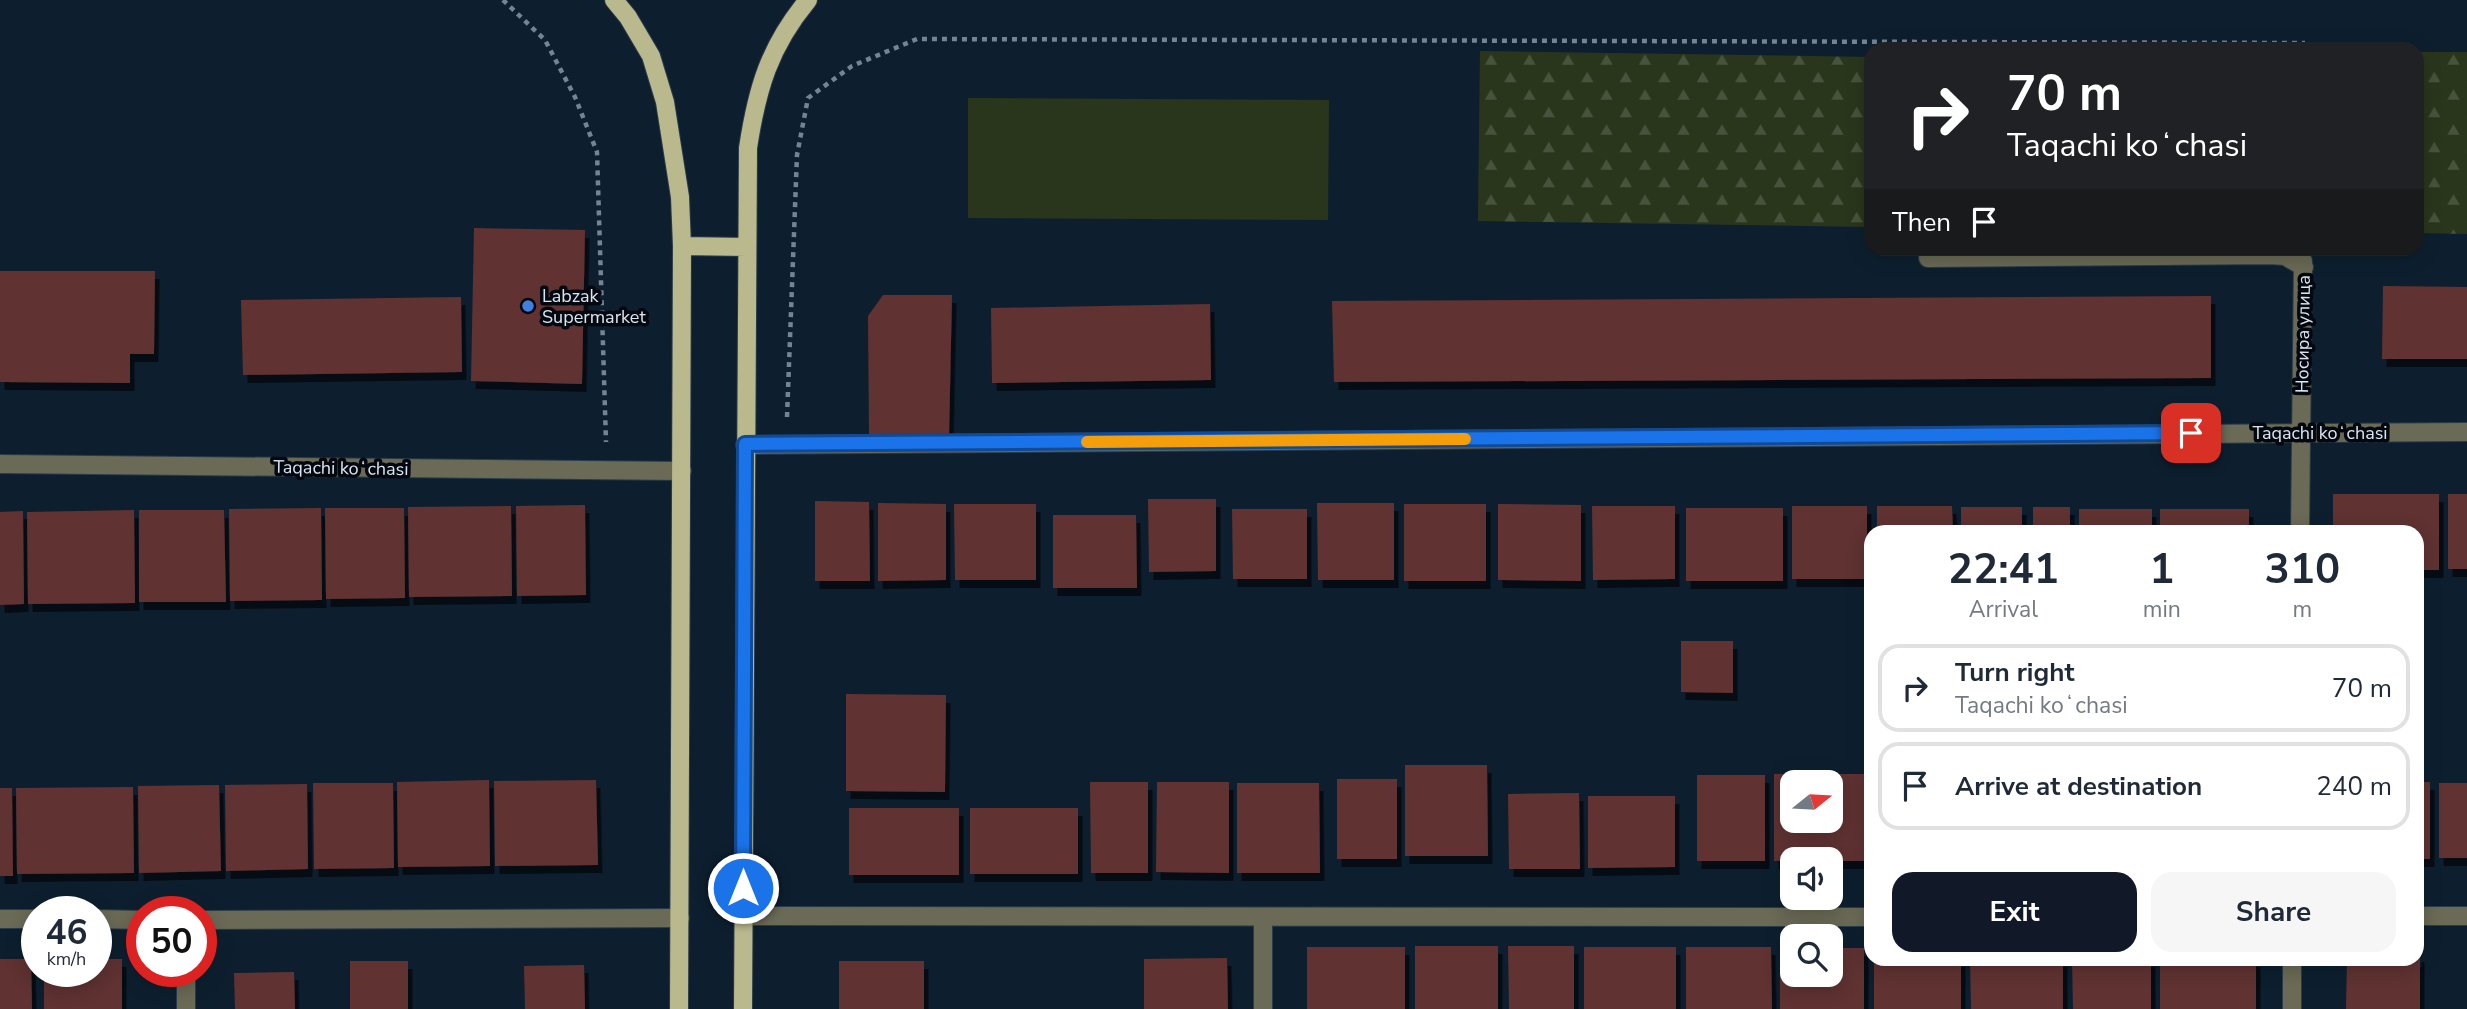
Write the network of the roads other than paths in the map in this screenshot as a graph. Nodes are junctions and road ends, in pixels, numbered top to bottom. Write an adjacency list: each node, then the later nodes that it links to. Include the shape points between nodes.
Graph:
1 (614, 0): 3 (main road, via 651,56 665,102 679,186)
2 (808, 0): 4 (main road, via 778,41 754,105 748,148)
3 (682, 246): 4 (main road); 12 (main road)
4 (747, 247): 10 (main road)
5 (2156, 256): 7 (street, Носира улица)
6 (2278, 256): 8 (street, Носира улица, via 2303,264)
7 (1928, 258)
8 (2302, 432): 9 (street, Taqachi koʻchasi); 10 (street, Taqachi koʻchasi); 13 (street, Носира улица)
9 (2467, 432)
10 (745, 444): 14 (main road)
11 (0, 464): 12 (street, Taqachi koʻchasi)
12 (681, 471): 19 (main road)
13 (2300, 525)
14 (743, 916): 17 (street); 27 (main road)
15 (2424, 916): 16 (street)
16 (2467, 916)
17 (1263, 917): 18 (street); 28 (street)
18 (1864, 917)
19 (680, 918): 22 (street); 26 (main road)
20 (0, 919): 21 (street)
21 (21, 919)
22 (217, 920)
23 (2292, 966): 29 (street)
24 (186, 987): 25 (street)
25 (186, 1009)
26 (679, 1009)
27 (743, 1009)
28 (1263, 1009)
29 (2292, 1009)

